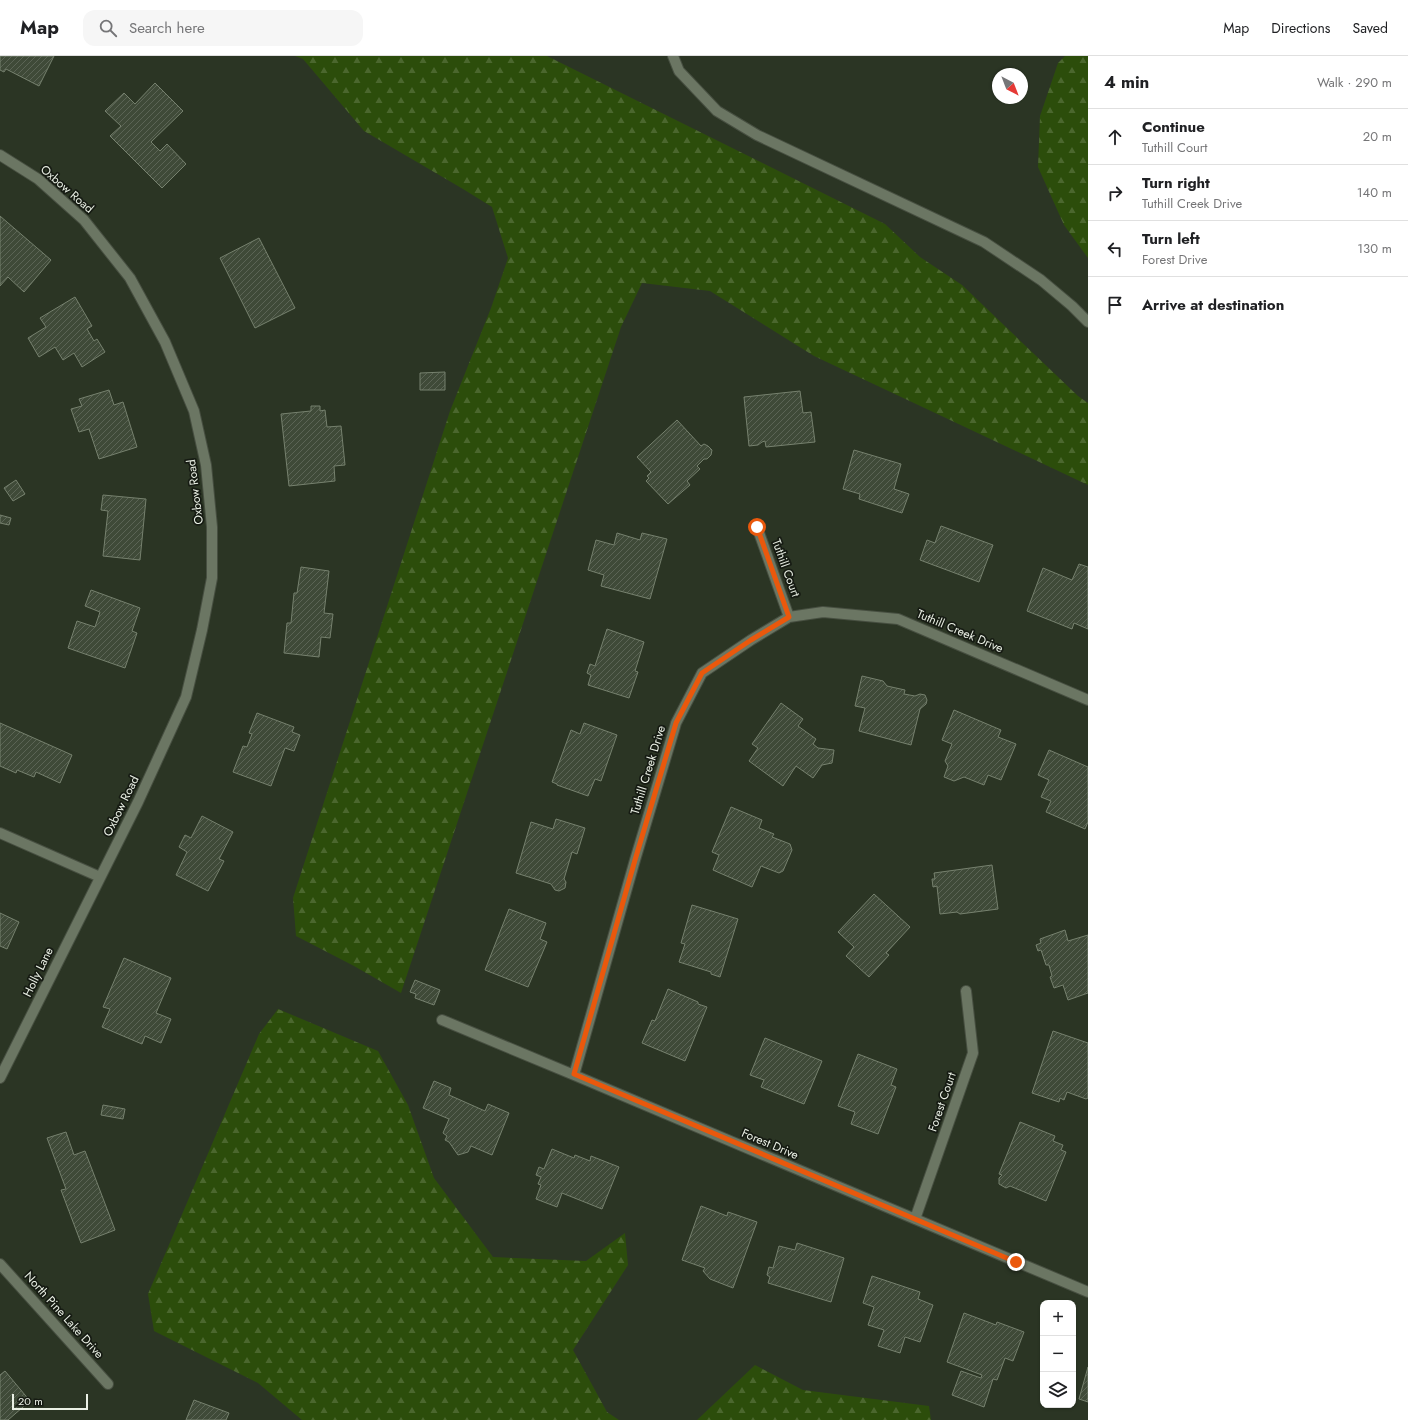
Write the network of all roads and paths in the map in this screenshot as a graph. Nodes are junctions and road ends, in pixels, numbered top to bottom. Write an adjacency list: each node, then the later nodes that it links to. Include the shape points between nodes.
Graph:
1 (673, 56): 3 (street, via 679,71 717,111 757,135 984,242 1041,280)
2 (0, 155): 8 (street, Oxbow Road, via 38,179 84,220 130,278 165,342 194,411 206,465 212,528 212,578 186,697)
3 (1088, 322)
4 (757, 527): 5 (street, Tuthill Court)
5 (789, 617): 6 (street, Tuthill Creek Drive, via 823,612 898,619); 11 (street, Tuthill Creek Drive, via 702,673 676,723)
6 (1088, 700)
7 (0, 833): 8 (street)
8 (100, 877): 12 (street, Holly Lane)
9 (966, 991): 13 (street, Forest Court, via 973,1053)
10 (442, 1020): 11 (street, Forest Drive)
11 (574, 1074): 13 (street, Forest Drive)
12 (0, 1078)
13 (915, 1219): 15 (street, Forest Drive)
14 (0, 1264): 16 (street, North Pine Lake Drive)
15 (1088, 1292)
16 (108, 1384)

